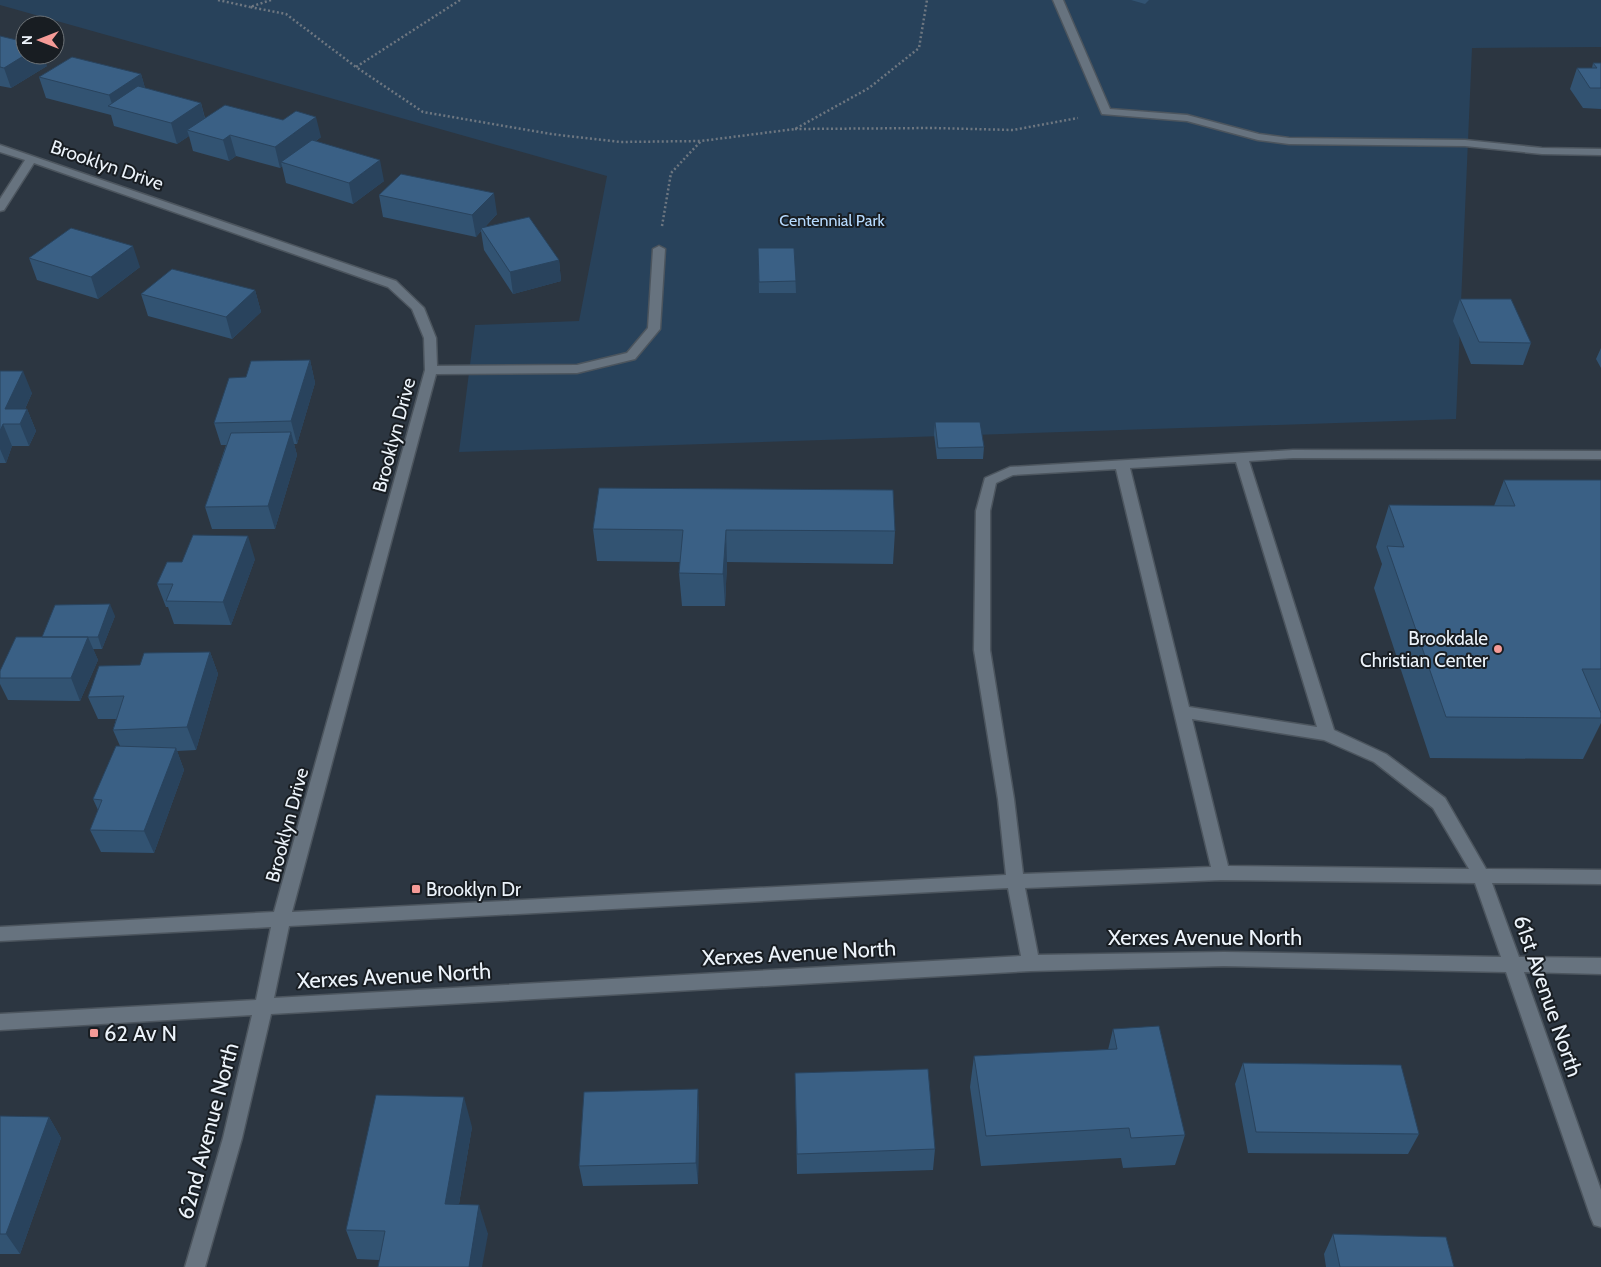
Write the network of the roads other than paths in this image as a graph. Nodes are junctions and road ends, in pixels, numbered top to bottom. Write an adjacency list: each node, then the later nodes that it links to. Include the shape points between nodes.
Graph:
1 (1058, 0): 3 (street, via 1106,112 1188,118 1258,137 1290,141 1465,143 1542,151)
2 (0, 148): 4 (street, Brooklyn Drive)
3 (1601, 152)
4 (31, 159): 5 (street); 7 (street, Brooklyn Drive, via 392,284 418,308 430,338)
5 (0, 208)
6 (659, 249): 7 (street, via 654,329 631,356 578,369)
7 (431, 370): 17 (street, Brooklyn Drive)
8 (1601, 455): 9 (street, via 1293,454)
9 (1240, 457): 10 (street); 12 (street)
10 (1122, 464): 11 (street); 16 (street, via 1010,471 990,481 983,511 982,650 1006,800)
11 (1182, 712): 12 (street, 61st Avenue North); 13 (street)
12 (1327, 734): 14 (street, 61st Avenue North, via 1380,758 1439,804)
13 (1221, 874): 14 (street); 16 (street)
14 (1481, 875): 15 (street); 20 (street, 61st Avenue North)
15 (1601, 877)
16 (1015, 881): 17 (street); 19 (street)
17 (281, 920): 18 (street); 22 (street, Brooklyn Drive)
18 (0, 934)
19 (1031, 963): 20 (street, Xerxes Avenue North, via 1224,959); 22 (street, Xerxes Avenue North)
20 (1511, 964): 21 (street, Xerxes Avenue North); 24 (street, 61st Avenue North)
21 (1601, 966)
22 (264, 1007): 23 (street, Xerxes Avenue North); 25 (street, 62nd Avenue North, via 212,1215)
23 (0, 1022)
24 (1601, 1218)
25 (195, 1267)

